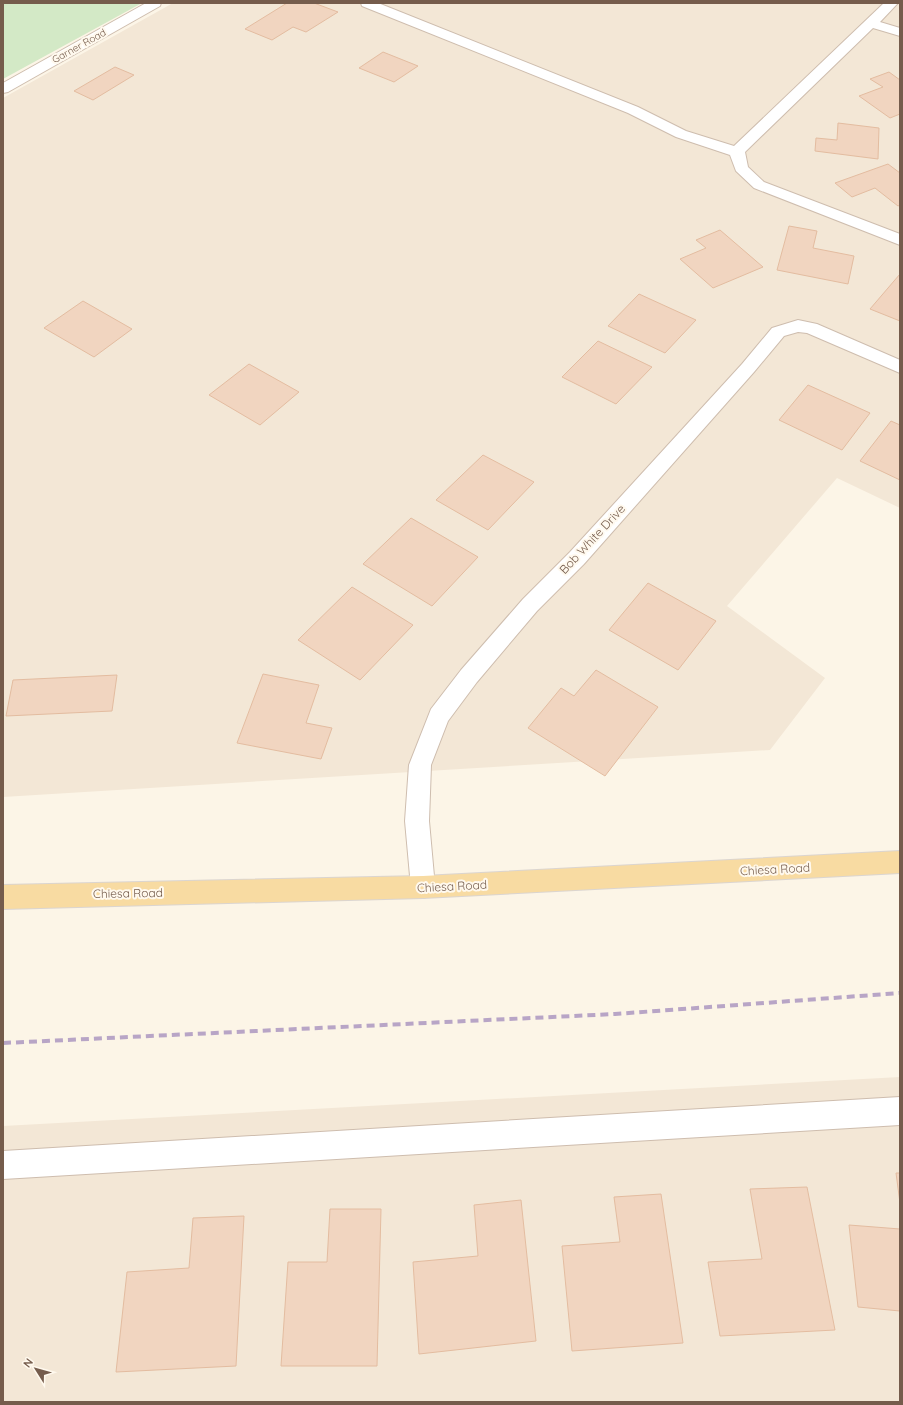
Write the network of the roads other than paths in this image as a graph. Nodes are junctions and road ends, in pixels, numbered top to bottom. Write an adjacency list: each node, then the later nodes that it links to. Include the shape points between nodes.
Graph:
1 (155, 3): 6 (street, Garner Road)
2 (366, 3): 7 (street, via 633,110 681,134)
3 (892, 3): 4 (street)
4 (871, 23): 5 (street); 7 (street)
5 (900, 32)
6 (3, 88)
7 (737, 152): 8 (street, via 741,168 759,185)
8 (900, 240)
9 (900, 367): 11 (street, Bob White Drive, via 811,328 798,326 778,332 582,552 530,605 438,716 420,765 417,821)
10 (900, 862): 11 (main road, Chiesa Road)
11 (423, 887): 12 (main road, Chiesa Road)
12 (3, 897)
13 (900, 1111): 14 (street)
14 (3, 1165)

